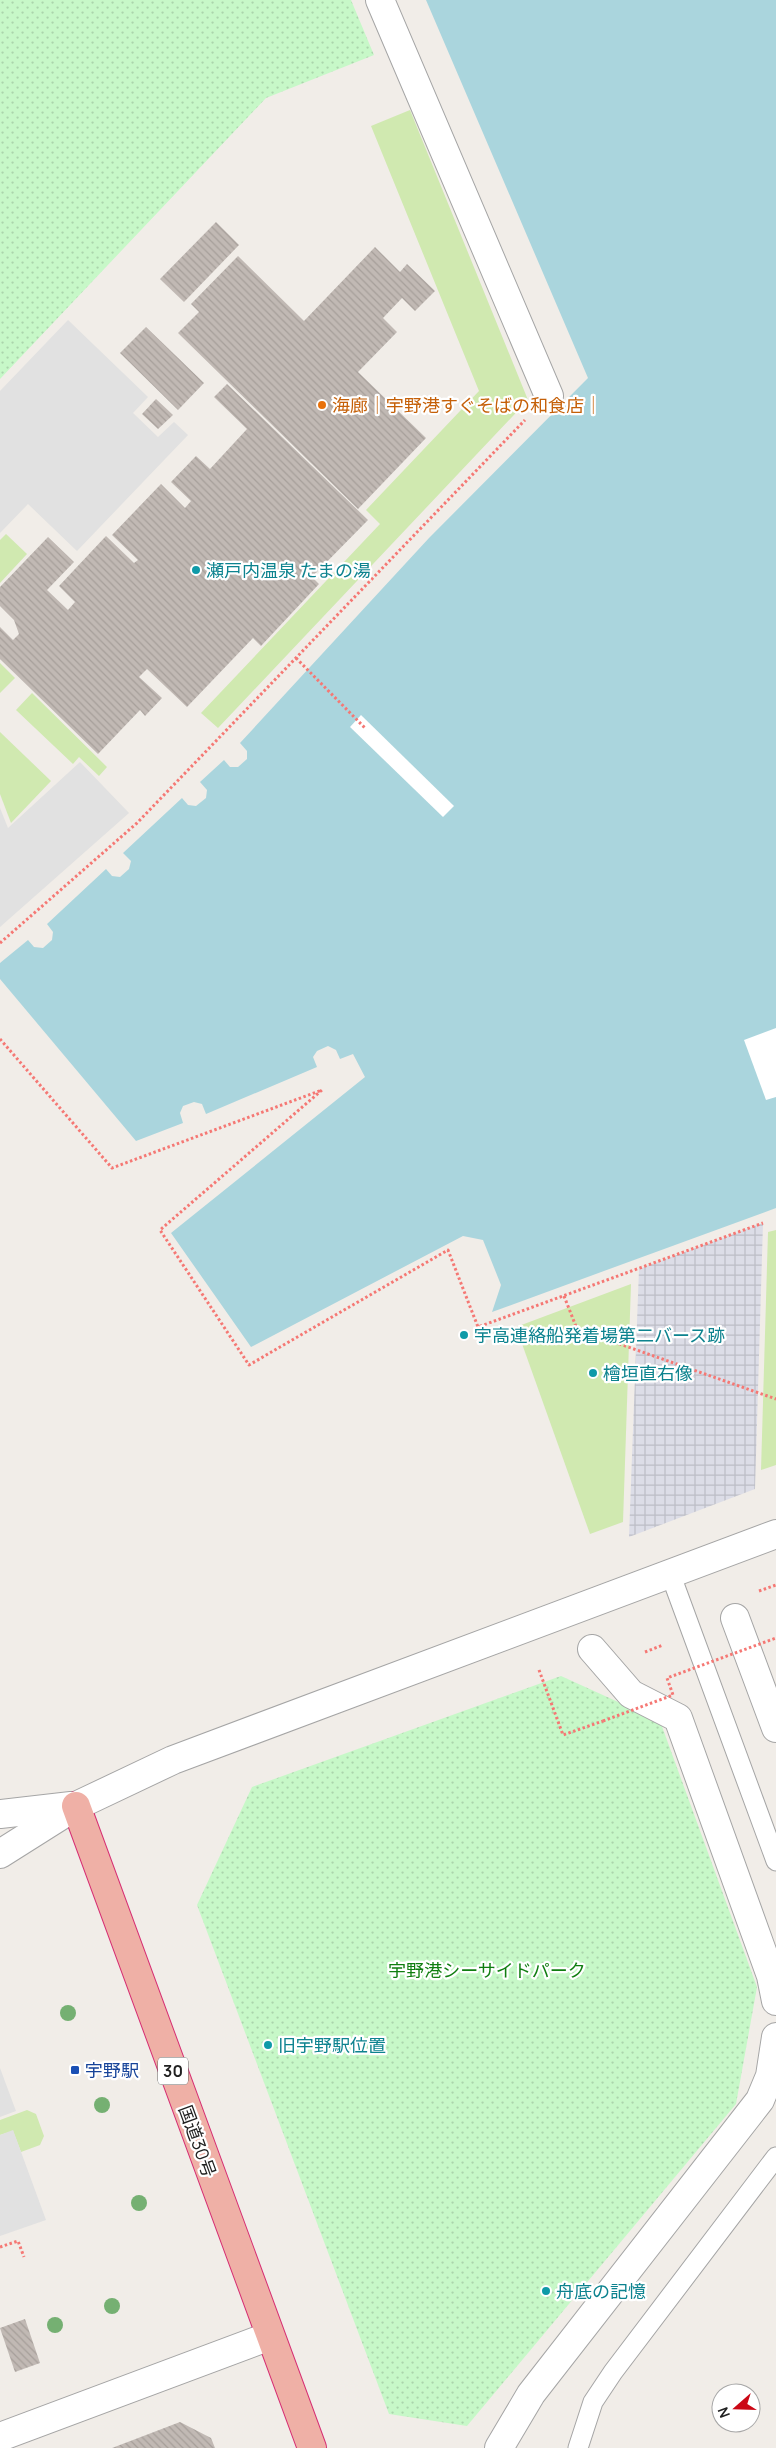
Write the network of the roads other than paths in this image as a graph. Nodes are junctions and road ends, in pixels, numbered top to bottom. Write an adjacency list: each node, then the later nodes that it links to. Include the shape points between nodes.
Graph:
1 (380, 0): 2 (street)
2 (549, 396)
3 (776, 1534): 4 (street)
4 (670, 1573): 8 (street, via 173,1760); 11 (lane)
5 (735, 1618): 7 (street)
6 (592, 1649): 12 (street, via 631,1694 678,1718 771,1976)
7 (776, 1728)
8 (76, 1806): 9 (street); 10 (street); 15 (highway, 国道30号 / 30)
9 (0, 1814)
10 (0, 1854)
11 (776, 1861)
12 (776, 2001)
13 (776, 2037): 18 (street, via 770,2076 760,2100 531,2394)
14 (776, 2157): 19 (lane, via 612,2372 593,2402)
15 (270, 2336): 16 (street); 17 (highway, 国道30号 / 30)
16 (0, 2438)
17 (312, 2448)
18 (499, 2448)
19 (578, 2448)

